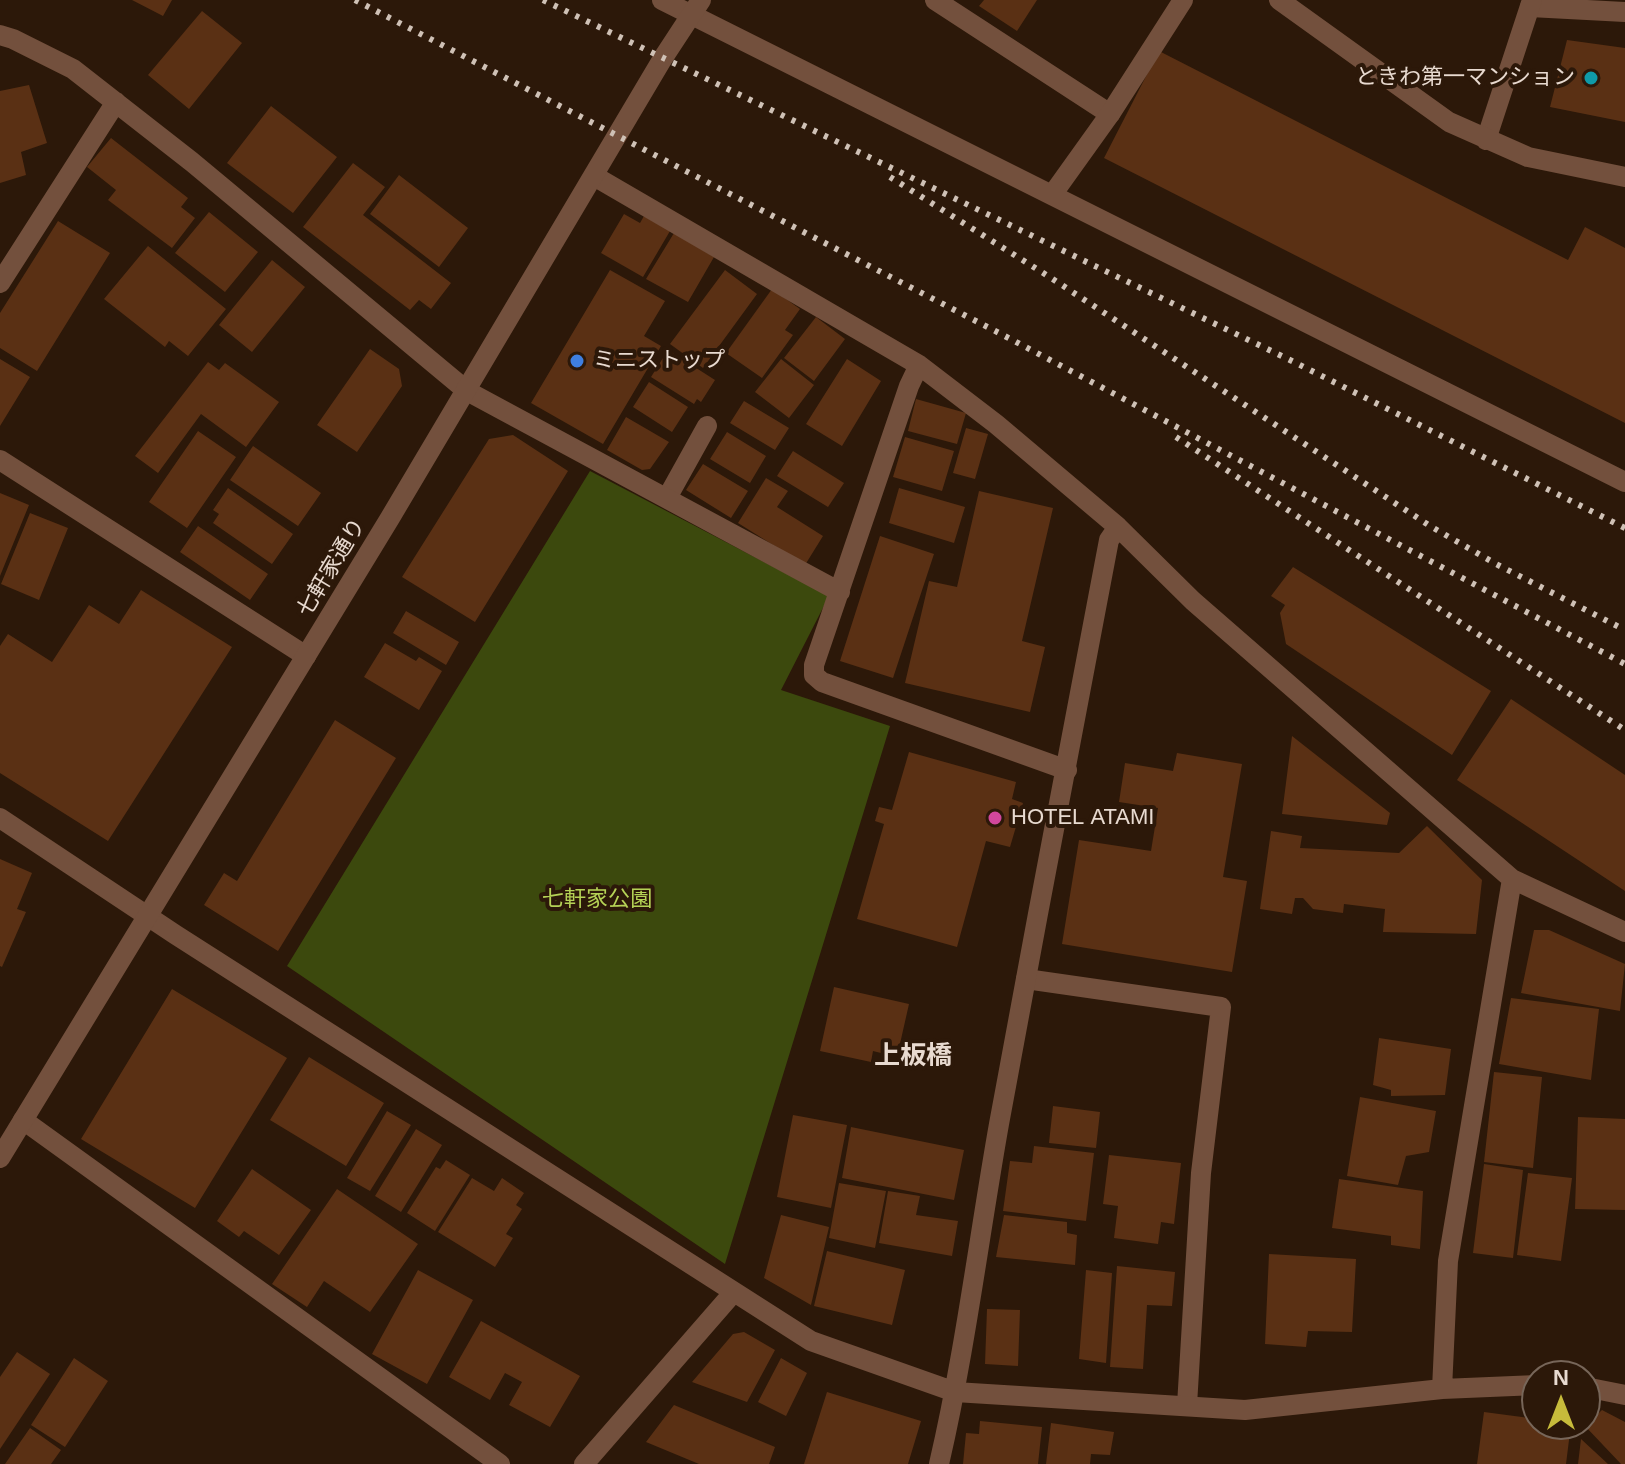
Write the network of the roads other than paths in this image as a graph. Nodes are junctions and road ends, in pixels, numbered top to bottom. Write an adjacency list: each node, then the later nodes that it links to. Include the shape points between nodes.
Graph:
1 (662, 0): 6 (street)
2 (935, 0): 10 (street)
3 (1183, 0): 10 (street)
4 (1279, 0): 11 (street, via 1449,122)
5 (1531, 4): 7 (street); 11 (street)
6 (697, 6): 12 (street, 七軒家通り); 14 (street)
7 (1625, 12)
8 (0, 35): 9 (street, via 73,69)
9 (116, 102): 15 (street); 17 (street)
10 (1110, 114): 14 (street)
11 (1486, 140): 13 (street, via 1528,157)
12 (594, 176): 16 (street); 17 (street, 七軒家通り)
13 (1625, 177)
14 (1052, 195): 20 (street)
15 (0, 283)
16 (919, 365): 22 (street); 23 (street)
17 (467, 391): 21 (street); 24 (street, 七軒家通り)
18 (707, 426): 21 (street)
19 (0, 460): 24 (street)
20 (1625, 482)
21 (667, 498): 23 (street)
22 (1118, 527): 25 (street, via 1109,540); 27 (street, via 1193,601)
23 (840, 592): 25 (street, via 814,665 814,675 822,682)
24 (306, 656): 28 (street, 七軒家通り)
25 (1067, 770): 30 (street)
26 (0, 818): 28 (street)
27 (1512, 879): 29 (street); 35 (street, via 1448,1261)
28 (148, 915): 31 (street, 七軒家通り); 33 (street)
29 (1625, 932)
30 (1026, 979): 37 (street); 39 (street, via 1221,1007 1201,1173)
31 (23, 1120): 32 (street, 七軒家通り); 40 (street)
32 (0, 1158)
33 (733, 1293): 37 (street, via 811,1341); 41 (street)
34 (1521, 1386): 35 (street)
35 (1442, 1389): 39 (street, via 1245,1410)
36 (1601, 1390): 38 (street)
37 (955, 1392): 39 (street); 42 (street)
38 (1625, 1395)
39 (1187, 1405)
40 (500, 1464)
41 (584, 1464)
42 (939, 1464)

